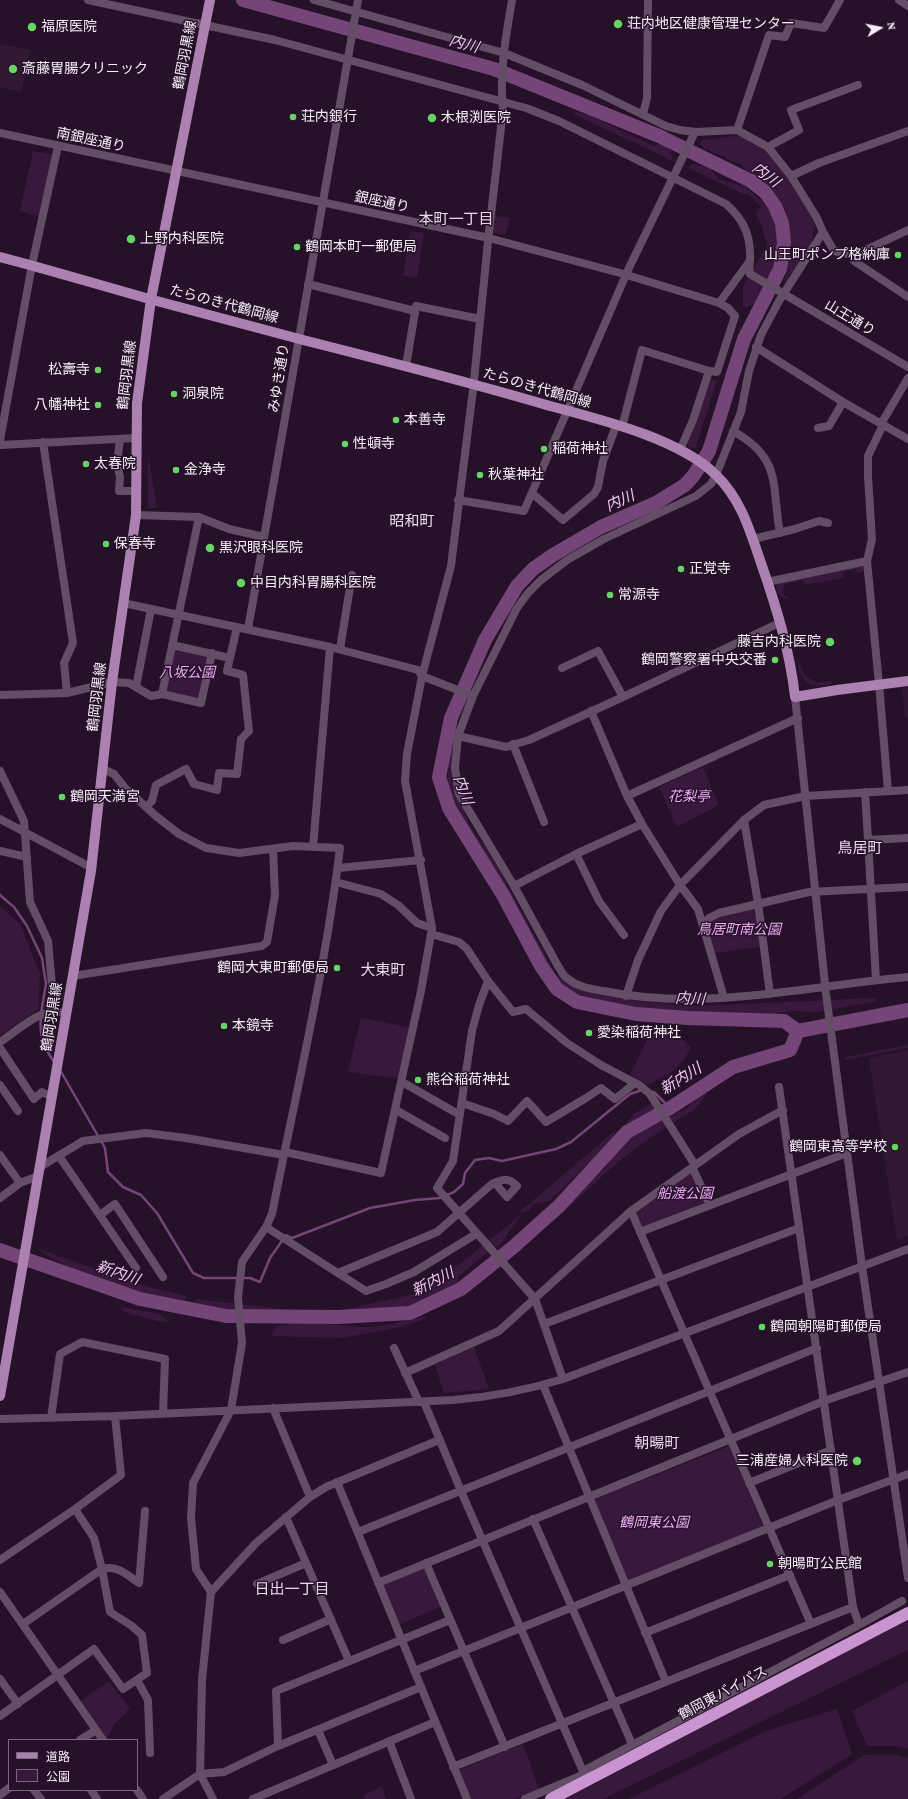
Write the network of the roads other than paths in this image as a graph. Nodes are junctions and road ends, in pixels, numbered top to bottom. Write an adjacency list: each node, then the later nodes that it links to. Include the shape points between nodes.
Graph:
1 (88, 0): 11 (street)
2 (314, 0): 10 (street)
3 (358, 0): 10 (street, みゆき通り)
4 (512, 0): 12 (street)
5 (648, 0): 16 (street, via 647,98)
6 (840, 0): 17 (street, via 824,28 791,23 785,37 768,35)
7 (899, 0): 9 (street)
8 (210, 4): 11 (main road, 鶴岡羽黒線)
9 (908, 6)
10 (356, 14): 12 (street); 13 (street, みゆき通り)
11 (205, 26): 13 (street); 23 (main road, 鶴岡羽黒線)
12 (504, 55): 15 (street); 16 (street, via 582,85)
13 (349, 56): 15 (street); 26 (street, みゆき通り)
14 (858, 85): 22 (street, via 791,110 799,130)
15 (502, 97): 25 (street); 29 (street, via 503,110)
16 (643, 114): 20 (street)
17 (736, 130): 20 (street); 22 (street)
18 (908, 130): 24 (street)
19 (0, 133): 21 (street, 南銀座通り)
20 (693, 136): 25 (street)
21 (58, 146): 23 (street, 南銀座通り); 33 (street)
22 (768, 148): 24 (street)
23 (177, 171): 26 (street, 銀座通り); 40 (main road, 鶴岡羽黒線)
24 (791, 176): 28 (street)
25 (673, 178): 32 (street, via 726,204 737,213 747,232); 35 (street)
26 (323, 203): 29 (street, 銀座通り); 37 (street, みゆき通り)
27 (908, 230): 30 (street)
28 (823, 232): 30 (street, via 834,251); 38 (street)
29 (489, 238): 35 (street, 銀座通り); 43 (street)
30 (853, 254): 39 (street, via 854,261)
31 (0, 257): 33 (main road, たらのき代鶴岡線)
32 (750, 261): 34 (street); 36 (street)
33 (32, 265): 40 (main road, たらのき代鶴岡線); 51 (street)
34 (750, 274): 36 (street); 38 (street, 山王通り)
35 (625, 275): 41 (street, 銀座通り); 53 (street)
36 (738, 278): 41 (street)
37 (308, 284): 42 (street); 44 (street, みゆき通り)
38 (781, 292): 45 (street); 47 (street, 山王通り)
39 (908, 297)
40 (151, 300): 44 (main road, たらのき代鶴岡線); 58 (main road, 鶴岡羽黒線, via 137,403)
41 (719, 303): 48 (street, via 735,316 717,372)
42 (415, 311): 43 (street, via 416,306); 46 (street)
43 (480, 319): 50 (street)
44 (299, 338): 46 (main road, たらのき代鶴岡線); 73 (street, みゆき通り)
45 (756, 347): 52 (street); 57 (street, via 741,412)
46 (406, 366): 50 (main road, たらのき代鶴岡線)
47 (908, 367)
48 (710, 370): 55 (street, via 642,350); 64 (street)
49 (908, 378): 54 (street)
50 (473, 384): 53 (main road, たらのき代鶴岡線); 68 (street)
51 (4, 391): 60 (street)
52 (843, 402): 54 (street); 56 (street, via 829,426)
53 (568, 411): 55 (main road, たらのき代鶴岡線); 67 (street)
54 (882, 425): 59 (street); 75 (street, via 868,456 872,539)
55 (619, 426): 64 (main road, たらのき代鶴岡線); 67 (street, via 603,461 598,488 563,520)
56 (818, 428)
57 (733, 431): 65 (street); 72 (street, via 757,447 769,463 775,484)
58 (136, 438): 61 (street); 66 (main road, 鶴岡羽黒線)
59 (908, 439)
60 (0, 440)
61 (120, 440): 62 (street); 66 (street, via 117,463 119,491)
62 (43, 442): 63 (street); 95 (street, via 73,644 64,663)
63 (0, 445)
64 (683, 452): 65 (main road, たらのき代鶴岡線)
65 (713, 472): 74 (main road, たらのき代鶴岡線, via 733,494); 98 (street, via 711,484 696,496 604,539 567,560 528,593)
66 (137, 491): 69 (main road, 鶴岡羽黒線)
67 (533, 494): 68 (street, via 524,511)
68 (458, 500): 90 (street, via 451,566)
69 (136, 515): 70 (street); 78 (main road, 鶴岡羽黒線)
70 (199, 517): 73 (street, via 229,529); 80 (street)
71 (828, 523): 72 (street, via 819,521)
72 (780, 533): 74 (street)
73 (264, 537): 83 (street, みゆき通り)
74 (752, 539): 77 (main road, たらのき代鶴岡線)
75 (867, 561): 77 (street); 93 (street)
76 (352, 575): 86 (street)
77 (767, 582): 81 (main road, たらのき代鶴岡線)
78 (123, 603): 79 (street); 92 (main road, 鶴岡羽黒線)
79 (151, 609): 80 (street); 94 (street)
80 (179, 614): 82 (street); 84 (street)
81 (779, 623): 99 (street); 100 (main road, たらのき代鶴岡線, via 792,673)
82 (237, 627): 83 (street); 88 (street)
83 (248, 629): 85 (street)
84 (172, 645): 87 (street); 96 (street)
85 (330, 646): 86 (street); 120 (street)
86 (340, 649): 90 (street, via 418,670)
87 (212, 654): 88 (street); 96 (street, via 200,703)
88 (230, 658): 112 (street, via 227,671 243,675 249,731 242,739 237,774 219,773 217,790 194,784 186,769 156,785 152,801)
89 (562, 668): 99 (street, via 598,651)
90 (422, 676): 98 (street); 125 (street, via 407,754 405,781)
91 (908, 680): 93 (main road)
92 (112, 682): 94 (street, via 129,683); 95 (street); 105 (main road, 鶴岡羽黒線)
93 (880, 684): 100 (main road); 108 (street)
94 (136, 687): 96 (street, via 151,696)
95 (67, 693): 97 (street)
96 (162, 694)
97 (0, 695)
98 (473, 696): 103 (street)
99 (623, 697): 101 (street)
100 (795, 697): 102 (street)
101 (591, 711): 104 (street, via 529,740); 110 (street)
102 (798, 718): 110 (street); 111 (street)
103 (458, 736): 104 (street, via 506,747); 130 (street, via 455,768 459,794)
104 (513, 744): 115 (street)
105 (103, 768): 112 (street, via 114,774); 126 (main road, 鶴岡羽黒線)
106 (0, 771): 117 (street, via 24,822)
107 (908, 790): 108 (street)
108 (888, 791): 109 (street)
109 (865, 792): 111 (street); 119 (street)
110 (627, 796): 116 (street)
111 (806, 796): 114 (street, via 764,805); 133 (street)
112 (146, 807): 121 (street, via 179,834 206,848 239,853)
113 (0, 819): 117 (street)
114 (744, 820): 129 (street); 134 (street)
115 (544, 822)
116 (642, 824): 123 (street); 129 (street)
117 (24, 833): 124 (street); 126 (street)
118 (908, 838): 119 (street)
119 (868, 840): 132 (street)
120 (313, 847): 121 (street); 127 (street, via 340,848)
121 (273, 849): 138 (street, via 275,895 267,942 262,946)
122 (0, 852): 124 (street)
123 (576, 854): 130 (street); 137 (street, via 599,901)
124 (27, 857): 146 (street, via 30,902 48,941 52,997)
125 (421, 860): 127 (street); 136 (street)
126 (92, 868): 138 (main road, 鶴岡羽黒線)
127 (338, 868): 128 (street)
128 (336, 882): 136 (street, via 380,894 398,905 417,923); 161 (street)
129 (680, 885): 135 (street, via 698,909); 144 (street, via 661,911 638,960)
130 (514, 886): 144 (street, via 566,978 581,986)
131 (908, 887): 132 (street)
132 (870, 889): 133 (street); 140 (street)
133 (816, 892): 134 (street); 142 (street)
134 (758, 903): 135 (street, via 718,914); 143 (street)
135 (703, 924): 145 (street)
136 (432, 931): 141 (street, via 459,942); 150 (street)
137 (624, 935)
138 (73, 976): 147 (main road, 鶴岡羽黒線)
139 (908, 978): 140 (street)
140 (876, 980): 142 (street)
141 (488, 981): 151 (street, via 513,1012 526,1008 567,1043); 155 (street, via 472,1031)
142 (826, 991): 143 (street); 162 (street)
143 (770, 994): 145 (street)
144 (626, 996): 145 (street)
145 (724, 998)
146 (49, 1012): 147 (street, via 59,1010); 148 (street, via 41,1014)
147 (67, 1014): 154 (main road, 鶴岡羽黒線)
148 (0, 1042)
149 (0, 1048): 154 (street, via 34,1099 42,1092)
150 (402, 1082): 157 (street); 159 (street)
151 (636, 1083): 155 (street, via 615,1099 600,1088 546,1122 527,1101 508,1121); 165 (street, via 650,1094)
152 (0, 1085): 156 (street)
153 (779, 1087): 158 (street)
154 (52, 1096): 166 (main road, 鶴岡羽黒線)
155 (462, 1102): 159 (street)
156 (18, 1110)
157 (396, 1110): 160 (street); 161 (street, via 381,1173)
158 (783, 1110): 165 (street, via 739,1134); 167 (street)
159 (460, 1115): 173 (street, via 453,1161 436,1188)
160 (445, 1138)
161 (285, 1153): 164 (street, via 146,1133 83,1141); 175 (street, via 272,1214)
162 (847, 1153): 167 (street); 180 (street)
163 (0, 1155): 168 (street)
164 (59, 1156): 166 (street); 174 (street)
165 (694, 1166): 171 (street); 172 (street)
166 (39, 1172): 168 (street); 197 (main road, 鶴岡羽黒線)
167 (792, 1173): 171 (street); 176 (street)
168 (20, 1183): 170 (street)
169 (495, 1183): 173 (street)
170 (0, 1198)
171 (710, 1205): 177 (street)
172 (631, 1211): 177 (street); 186 (street)
173 (459, 1214): 178 (street); 182 (street, via 438,1232)
174 (100, 1215): 181 (street); 183 (street, via 115,1204)
175 (266, 1227): 182 (street); 201 (street, via 242,1262 238,1296 242,1343)
176 (800, 1228): 184 (street); 185 (street)
177 (640, 1232): 184 (street)
178 (478, 1236): 182 (street, via 414,1272 366,1291); 186 (street)
179 (908, 1249): 180 (street)
180 (862, 1266): 185 (street); 194 (street)
181 (136, 1268)
182 (338, 1273)
183 (163, 1276)
184 (661, 1279): 187 (street); 188 (street)
185 (808, 1287): 188 (street); 190 (street)
186 (535, 1299): 187 (street); 192 (street, via 498,1331)
187 (544, 1324): 193 (street)
188 (684, 1333): 193 (street); 196 (street)
189 (394, 1348): 192 (street)
190 (816, 1348): 196 (street); 198 (street)
191 (908, 1372): 194 (street)
192 (405, 1373): 199 (street)
193 (563, 1379): 195 (street)
194 (879, 1381): 198 (street); 211 (street)
195 (543, 1385): 199 (street, via 486,1397); 208 (street)
196 (709, 1390): 207 (street); 208 (street)
197 (0, 1396)
198 (824, 1401): 207 (street); 209 (street)
199 (421, 1402): 200 (street); 206 (street)
200 (273, 1408): 201 (street); 216 (street)
201 (231, 1410): 202 (street); 235 (street, via 193,1483 191,1518 196,1569)
202 (163, 1413): 203 (street); 204 (street, via 165,1359 82,1342 60,1354)
203 (115, 1416): 204 (street); 218 (street, via 121,1475)
204 (51, 1418): 205 (street)
205 (0, 1419)
206 (439, 1440): 212 (street); 214 (street)
207 (730, 1440): 213 (street); 215 (street)
208 (569, 1447): 214 (street); 215 (street)
209 (831, 1450): 213 (street); 217 (street)
210 (908, 1474): 211 (street)
211 (893, 1480): 217 (street); 230 (street)
212 (337, 1482): 216 (street); 223 (street)
213 (749, 1483): 222 (street)
214 (461, 1491): 223 (street); 224 (street)
215 (589, 1496): 221 (street); 233 (street)
216 (310, 1497): 220 (street)
217 (838, 1500): 222 (street); 237 (street)
218 (75, 1509): 225 (street); 228 (street, via 94,1538)
219 (145, 1511): 228 (street, via 139,1583 111,1567)
220 (286, 1517): 226 (street); 235 (street, via 256,1543)
221 (533, 1519): 224 (street); 238 (street)
222 (769, 1528): 229 (street); 233 (street)
223 (358, 1532): 231 (street)
224 (482, 1541): 227 (street); 245 (street)
225 (0, 1560)
226 (306, 1563): 232 (street); 240 (street)
227 (426, 1563): 231 (street); 241 (street)
228 (102, 1569): 242 (street); 254 (street, via 110,1612 142,1635 147,1673)
229 (790, 1575): 243 (street); 246 (street)
230 (908, 1578)
231 (378, 1583): 248 (street)
232 (257, 1584)
233 (626, 1586): 238 (street); 246 (street)
234 (0, 1592): 242 (street)
235 (211, 1592): 273 (street, via 202,1680)
236 (902, 1601): 244 (street)
237 (853, 1607): 243 (street); 244 (street)
238 (572, 1608): 245 (street); 258 (street)
239 (908, 1613): 274 (highway, 鶴岡東バイパス)
240 (331, 1619): 247 (street); 250 (street)
241 (450, 1620): 248 (street); 249 (street)
242 (22, 1624): 252 (street)
243 (811, 1624): 255 (street)
244 (859, 1625): 267 (street)
245 (521, 1628): 249 (street); 261 (street)
246 (645, 1633): 255 (street)
247 (283, 1640)
248 (402, 1640): 250 (street); 251 (street)
249 (464, 1651): 251 (street); 269 (street)
250 (349, 1661): 268 (street, via 276,1691)
251 (414, 1671): 256 (street)
252 (58, 1676): 254 (street, via 94,1649 123,1689); 257 (street); 262 (street)
253 (0, 1679): 257 (street)
254 (137, 1680): 270 (street, via 148,1700)
255 (666, 1682): 258 (street)
256 (421, 1687): 260 (street); 263 (street)
257 (18, 1704): 259 (street)
258 (614, 1704): 261 (street); 267 (street)
259 (0, 1716)
260 (435, 1722): 266 (street); 272 (street)
261 (561, 1723): 269 (street); 274 (street)
262 (96, 1730): 264 (street); 265 (street)
263 (318, 1730): 268 (street); 271 (street)
264 (82, 1739)
265 (102, 1739)
266 (389, 1741): 271 (street); 282 (street)
267 (632, 1744): 274 (street)
268 (278, 1746): 273 (street, via 224,1772)
269 (504, 1747): 272 (street)
270 (150, 1753)
271 (333, 1765): 281 (street)
272 (453, 1767): 283 (street)
273 (200, 1774): 279 (street); 280 (street)
274 (585, 1776): 284 (street); 285 (highway, 鶴岡東バイパス)
275 (8, 1789): 277 (street)
276 (35, 1791): 278 (street)
277 (0, 1795)
278 (41, 1799)
279 (163, 1799)
280 (213, 1799)
281 (253, 1799)
282 (412, 1799)
283 (466, 1799)
284 (525, 1799)
285 (551, 1799)

